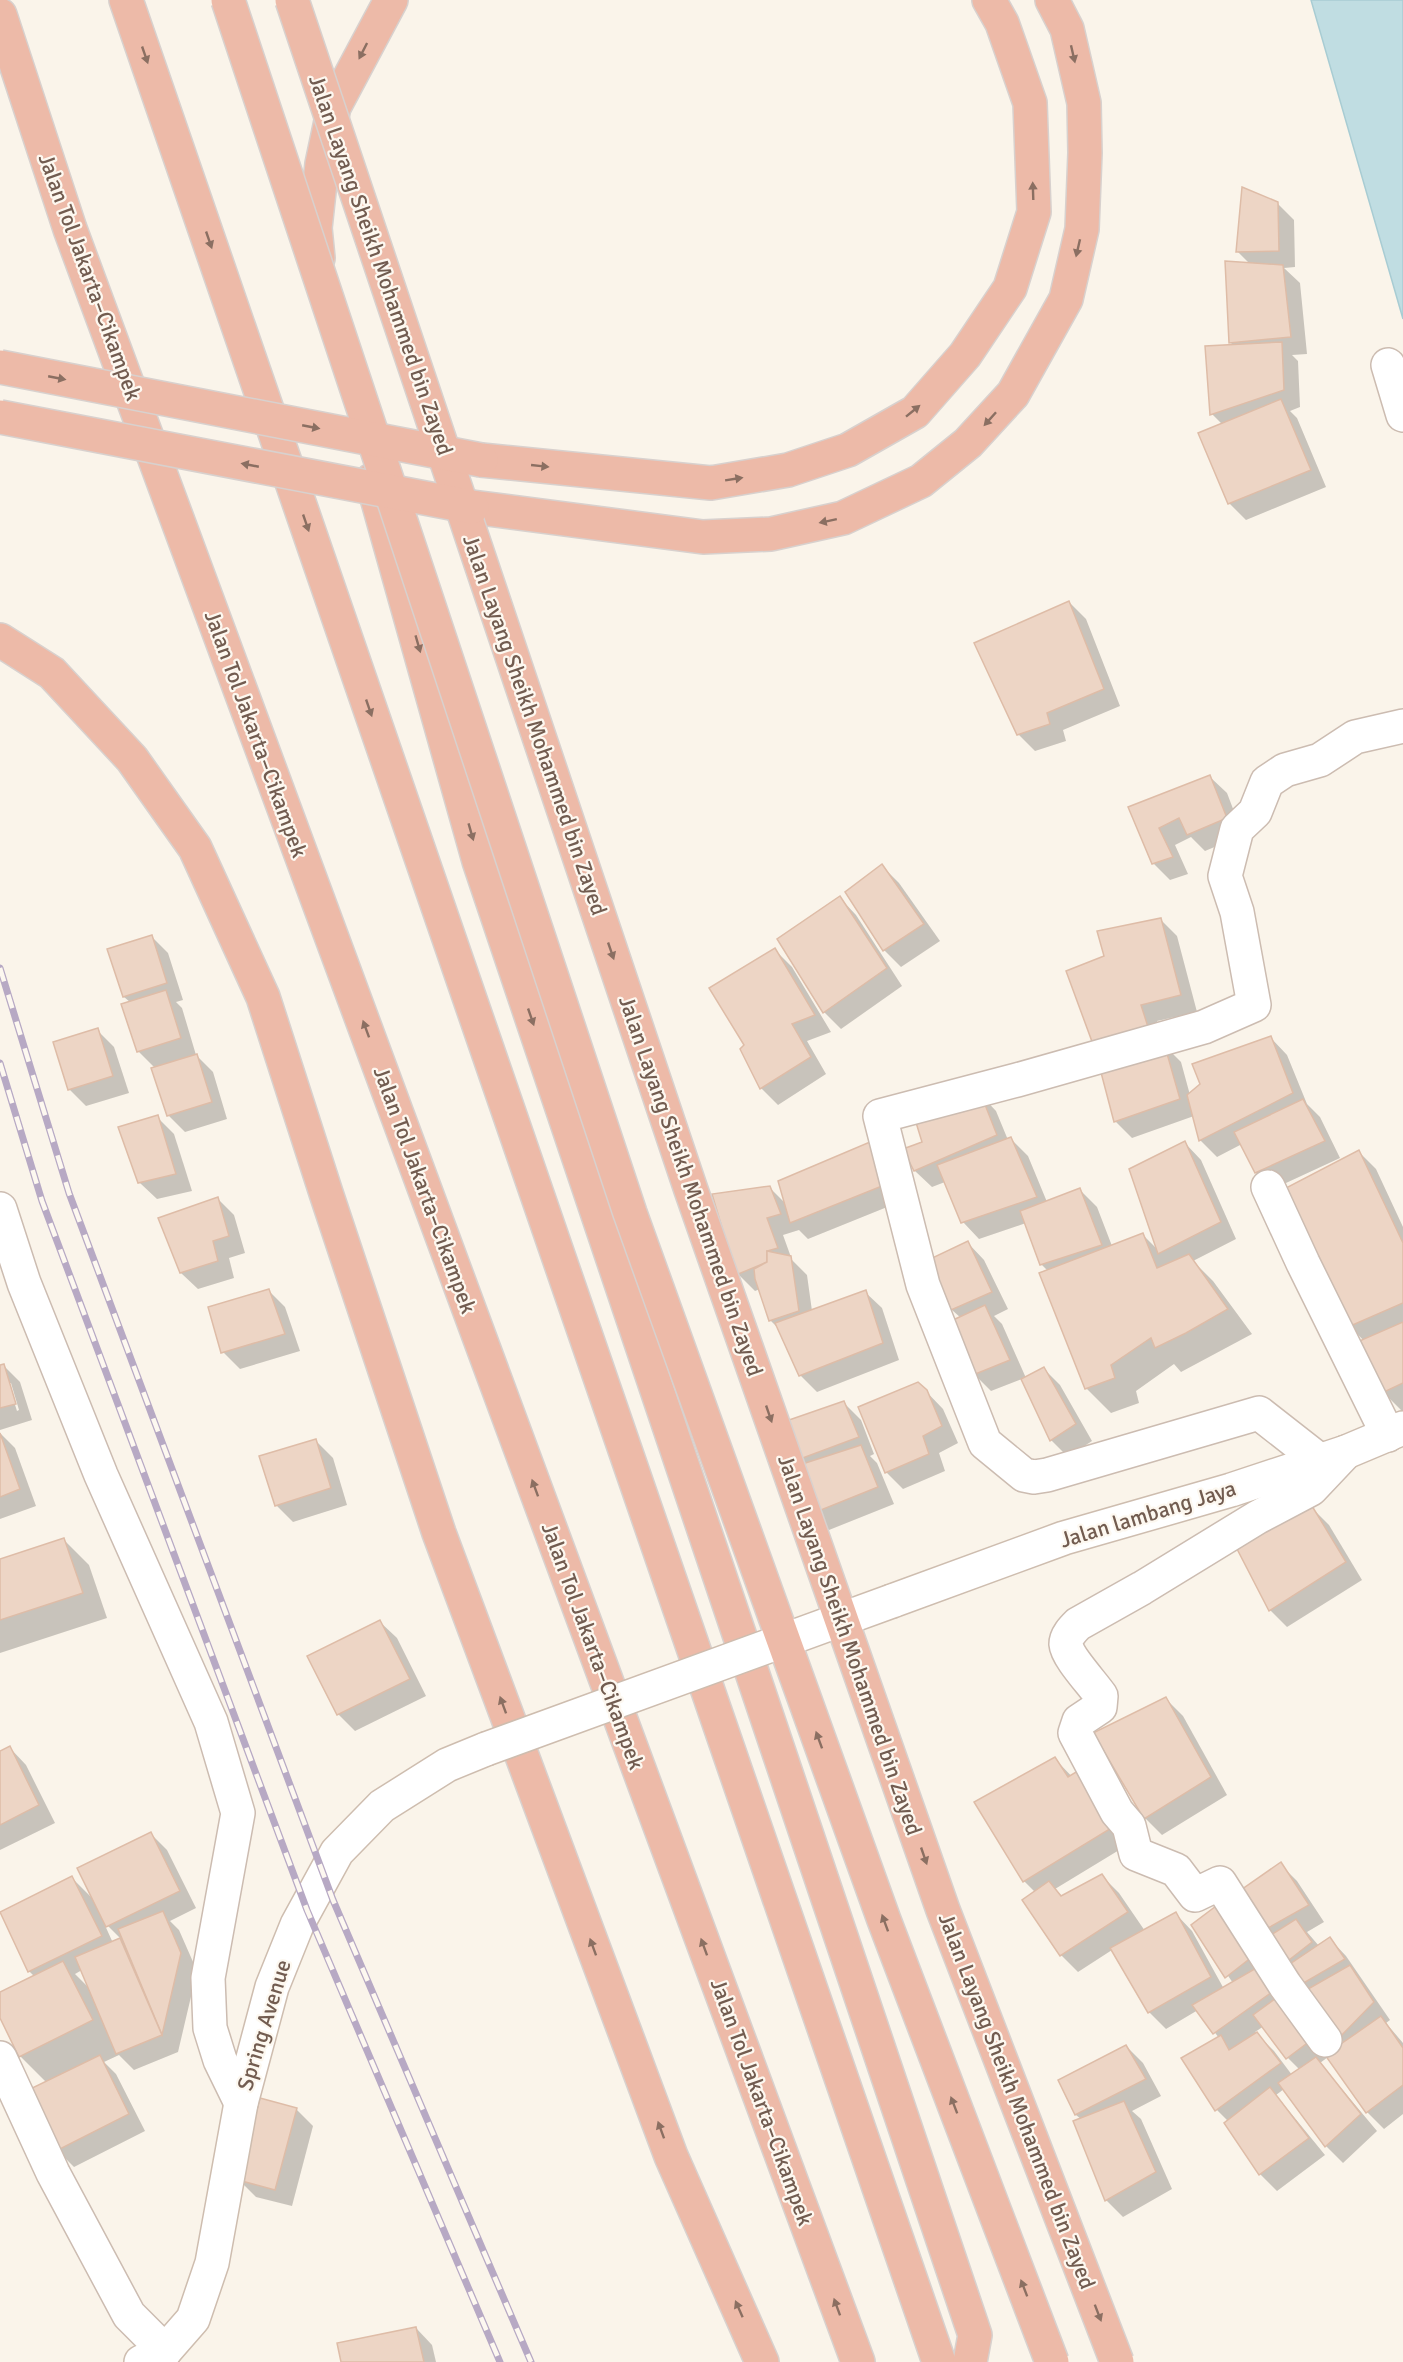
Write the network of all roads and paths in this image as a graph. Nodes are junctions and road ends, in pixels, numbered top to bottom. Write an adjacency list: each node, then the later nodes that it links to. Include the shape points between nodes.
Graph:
1 (126, 0): 25 (highway, one-way to 25)
2 (228, 0): 27 (highway, one-way to 2, bridge, via 884,1920 630,1213)
3 (292, 0): 28 (highway, Jalan Layang Sheikh Mohammed bin Zayed, one-way to 28, bridge, via 695,1201 943,1910)
4 (391, 0): 26 (highway, one-way to 26, via 334,107 322,164 315,228 321,298 479,861 975,2335)
5 (990, 0): 9 (highway, one-way to 5, bridge, via 482,460 711,483 788,470 848,450 915,412 965,355 1010,288 1034,212 1030,103 1002,22)
6 (1052, 0): 11 (highway, one-way to 11, bridge, via 1067,29 1084,103 1082,229 1066,299 1013,394 968,443 921,481 843,518 771,534 703,537 472,507)
7 (0, 15): 24 (highway, Jalan Tol Jakarta–Cikampek, one-way to 7, via 74,240)
8 (1388, 365): 10 (street)
9 (0, 367)
10 (1403, 416)
11 (0, 417)
12 (0, 640): 23 (highway, one-way to 12, via 671,2156 439,1533 263,997 195,848 132,759 52,673)
13 (1403, 726): 17 (street, via 1355,736 1320,760 1285,770 1267,782 1255,813 1237,829 1225,876 1237,912 1254,1005 1204,1027 880,1116 923,1285 985,1443 1024,1475 1047,1475 1259,1413)
14 (1268, 1187): 16 (street)
15 (0, 1209): 21 (street, via 24,1283 101,1475 211,1722 238,1814 208,1978 210,2028)
16 (1395, 1432): 17 (street, Jalan lambang Jaya)
17 (1333, 1456): 18 (street, Jalan lambang Jaya, bridge, via 1064,1538); 19 (street, via 1311,1489 1078,1624 1066,1643 1102,1703 1079,1721 1075,1733 1117,1812 1129,1826 1136,1854 1176,1870 1195,1895 1220,1883)
18 (486, 1749): 21 (street, Spring Avenue, via 447,1765 382,1806 337,1852 297,1925 272,1987)
19 (1325, 2040)
20 (0, 2058): 22 (street, via 53,2173)
21 (241, 2103): 22 (street, Spring Avenue, via 212,2263 193,2319)
22 (153, 2356)
23 (762, 2362)
24 (858, 2362)
25 (939, 2362)
26 (970, 2362)
27 (1052, 2362)
28 (1117, 2362)

